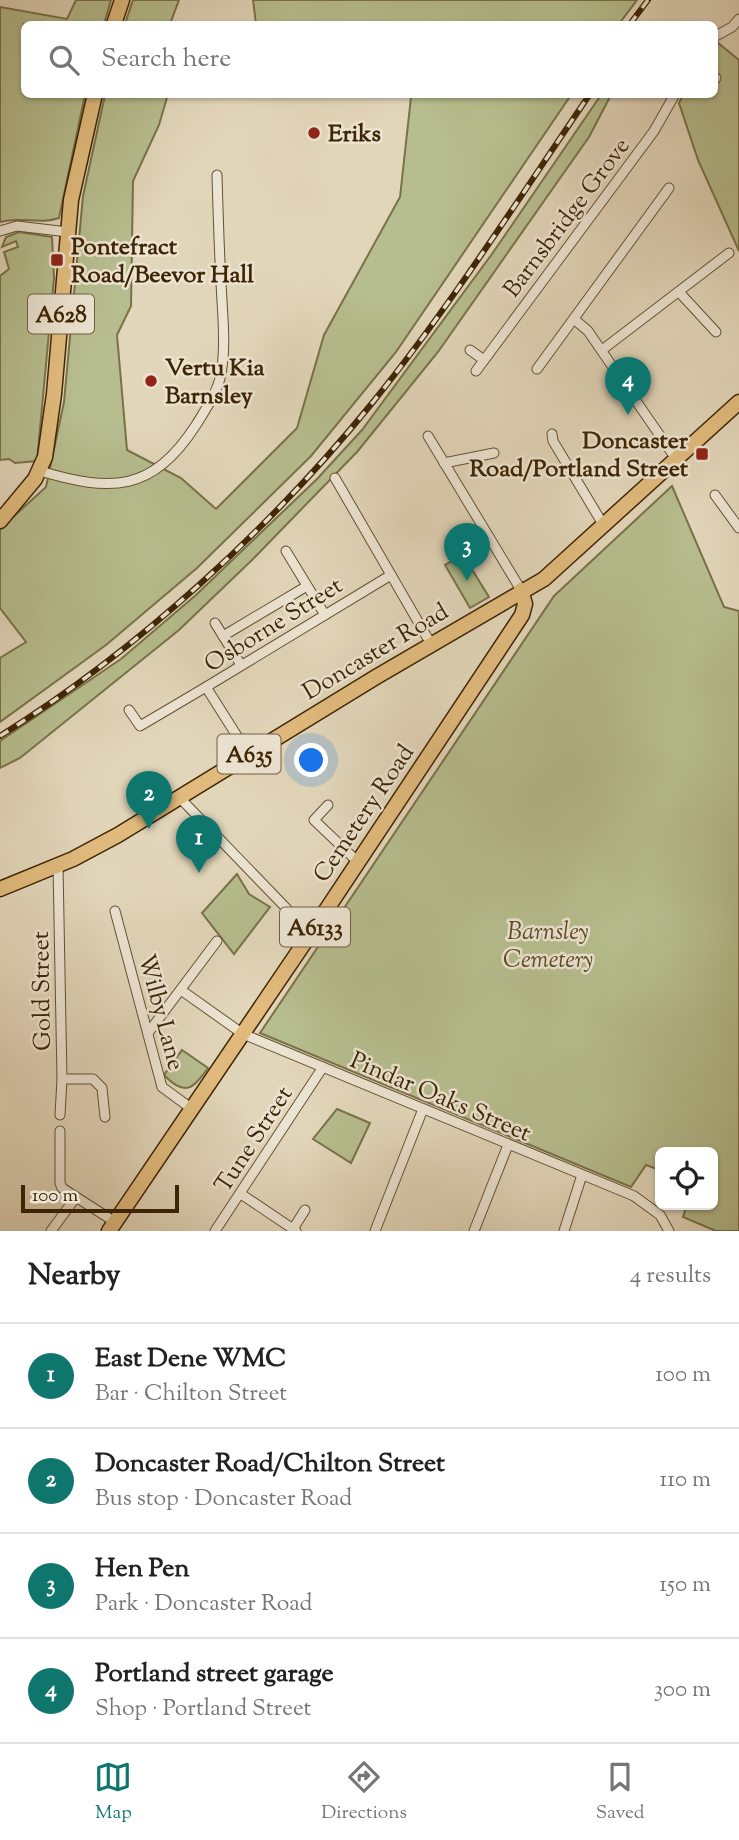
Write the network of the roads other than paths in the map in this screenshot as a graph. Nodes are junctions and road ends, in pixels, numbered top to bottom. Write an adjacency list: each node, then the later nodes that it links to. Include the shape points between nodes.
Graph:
1 (122, 0): 3 (highway)
2 (739, 19): 4 (street)
3 (115, 21)
4 (718, 35)
5 (94, 98): 10 (highway, A628)
6 (673, 98): 17 (street, Barnsbridge Grove, via 654,131)
7 (217, 175): 26 (street, via 223,315 222,368 213,398 175,453 139,478 100,485)
8 (669, 188): 13 (street)
9 (0, 231): 10 (street, via 17,226)
10 (68, 232): 26 (highway, A628, via 53,404)
11 (729, 253): 12 (street)
12 (679, 292): 14 (street); 16 (street)
13 (574, 319): 16 (street); 18 (street)
14 (716, 332)
15 (470, 350): 17 (street)
16 (602, 350): 24 (street)
17 (484, 360): 19 (street, Barnsbridge Grove)
18 (537, 369)
19 (476, 371)
20 (739, 402): 24 (highway, Doncaster Road / A635)
21 (552, 434): 30 (street)
22 (428, 436): 25 (street)
23 (495, 453): 25 (street)
24 (676, 459): 30 (highway, Doncaster Road / A635)
25 (444, 463): 36 (street)
26 (40, 471): 29 (highway, A628)
27 (335, 478): 33 (street)
28 (715, 495): 31 (street)
29 (0, 522)
30 (604, 526): 34 (highway, Doncaster Road / A635)
31 (739, 528)
32 (286, 551): 35 (street)
33 (391, 575): 38 (street, Osborne Street); 43 (street)
34 (544, 579): 36 (highway, Doncaster Road / A635); 39 (highway, A6133)
35 (307, 586): 38 (street); 42 (street)
36 (521, 590): 37 (highway, Doncaster Road / A635); 39 (highway)
37 (492, 607): 41 (highway, via 507,613); 43 (highway, Doncaster Road / A635)
38 (325, 615): 44 (street, Osborne Street)
39 (522, 615): 41 (highway, Cemetery Road / A6133)
40 (215, 623): 42 (street)
41 (512, 630): 50 (highway, Cemetery Road / A6133)
42 (223, 636): 44 (street)
43 (432, 644): 47 (highway, Doncaster Road / A635)
44 (241, 666): 45 (street, Osborne Street)
45 (206, 687): 46 (street, via 140,726); 47 (street, Osborne Street)
46 (129, 710)
47 (249, 754): 48 (highway, Doncaster Road / A635)
48 (179, 797): 51 (highway, Doncaster Road / A635); 53 (street)
49 (328, 806): 50 (street, via 314,820)
50 (358, 862): 58 (highway, Cemetery Road / A6133)
51 (58, 866): 52 (highway, Doncaster Road / A635); 60 (street, Gold Street)
52 (0, 889)
53 (288, 910)
54 (115, 911): 57 (street, Wilby Lane)
55 (217, 941): 56 (street)
56 (181, 990): 57 (street); 58 (street, Pindar Oaks Street)
57 (148, 1033): 61 (street, Wilby Lane, via 162,1087)
58 (243, 1034): 59 (street, Pindar Oaks Street); 61 (highway, Cemetery Road / A6133)
59 (323, 1067): 62 (street, Pindar Oaks Street); 68 (street, Tune Street)
60 (62, 1079): 63 (street, Gold Street); 64 (street, via 93,1080 103,1088)
61 (192, 1109): 71 (highway, Cemetery Road / A6133)
62 (424, 1110): 66 (street, Pindar Oaks Street); 75 (street)
63 (60, 1115)
64 (105, 1117)
65 (60, 1130): 69 (street, via 60,1183)
66 (508, 1145): 67 (street, Pindar Oaks Street); 76 (street)
67 (582, 1175): 77 (street); 78 (street, Pindar Oaks Street, via 648,1205)
68 (241, 1194): 72 (street); 74 (street, Tune Street)
69 (76, 1197): 71 (street); 73 (street)
70 (305, 1210): 72 (street)
71 (112, 1227)
72 (295, 1230)
73 (51, 1231)
74 (215, 1231)
75 (375, 1231)
76 (474, 1231)
77 (564, 1231)
78 (669, 1231)

